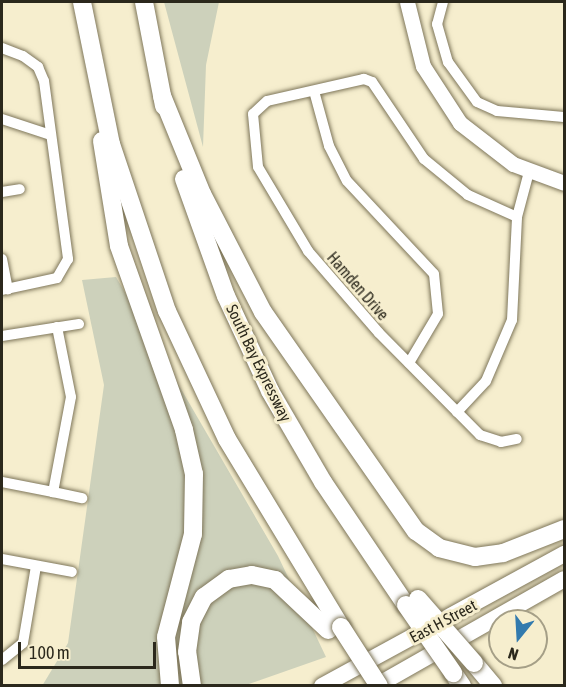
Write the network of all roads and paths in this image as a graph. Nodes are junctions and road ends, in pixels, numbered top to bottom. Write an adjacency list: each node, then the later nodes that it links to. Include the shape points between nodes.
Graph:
1 (82, 2): 8 (highway)
2 (144, 2): 7 (highway, South Bay Expressway)
3 (407, 2): 12 (street, via 423,66 449,110 485,146)
4 (443, 2): 9 (street, via 437,24 448,62 477,102 506,113)
5 (2, 48): 11 (street, via 38,67)
6 (314, 92): 16 (street, via 364,79 372,82 424,159 468,195); 22 (street, via 329,146 347,181 434,274 438,314); 22 (street, Hamden Drive, via 258,106 253,124 266,185 308,251)
7 (162, 96): 28 (highway, via 201,194 263,312 416,531 439,548 475,557 502,553); 34 (highway, South Bay Expressway, via 190,197 231,307 287,422 342,511)
8 (102, 109): 35 (highway, via 142,245 195,376); 39 (highway, via 114,226 194,474 193,534 166,637)
9 (564, 117)
10 (2, 119): 11 (street)
11 (48, 134): 18 (street, via 68,259 57,278)
12 (529, 172): 13 (street); 16 (street)
13 (564, 183)
14 (20, 189): 15 (street)
15 (2, 192)
16 (517, 217): 23 (street, via 512,320 486,381)
17 (2, 259): 18 (street)
18 (4, 290)
19 (79, 324): 20 (street)
20 (57, 327): 21 (street); 26 (street, via 71,397)
21 (2, 336)
22 (409, 363): 23 (street, Hamden Drive)
23 (457, 412): 24 (street, Hamden Drive, via 480,435 501,442)
24 (517, 439)
25 (2, 482): 26 (street)
26 (53, 492): 27 (street)
27 (82, 498)
28 (564, 529)
29 (564, 554): 41 (main road, East H Street)
30 (2, 559): 31 (street)
31 (36, 566): 32 (street); 36 (street, via 23,644)
32 (72, 572)
33 (564, 579): 38 (main road, East H Street)
34 (412, 602): 37 (highway, South Bay Expressway, bridge); 42 (highway, bridge)
35 (335, 628): 38 (highway, bridge); 40 (highway, via 275,580 252,575 229,579 204,597 191,622 187,652)
36 (2, 660)
37 (457, 679)
38 (374, 681)
39 (171, 686)
40 (192, 686)
41 (321, 686)
42 (493, 686)

